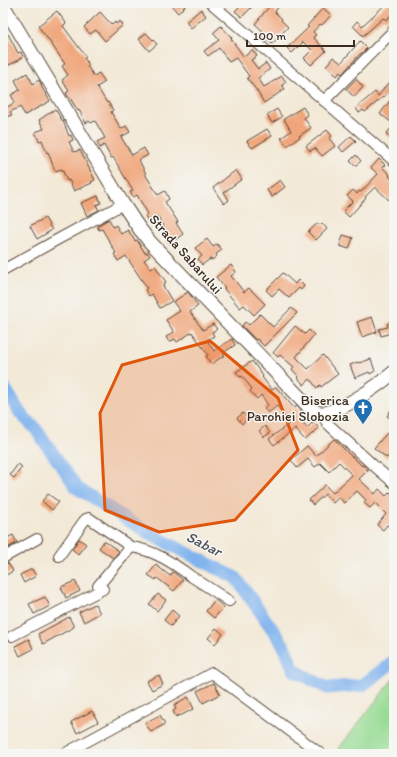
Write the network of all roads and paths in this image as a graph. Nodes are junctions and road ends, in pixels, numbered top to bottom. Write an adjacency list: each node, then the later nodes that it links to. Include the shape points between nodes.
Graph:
1 (211, 3): 4 (street)
2 (3, 5): 6 (main road, Strada Sabarului)
3 (394, 30): 4 (street)
4 (324, 101): 5 (street)
5 (394, 161)
6 (123, 204): 7 (street); 9 (main road, Strada Sabarului, via 150,242 305,404)
7 (3, 270)
8 (394, 372): 9 (main road, via 346,404)
9 (320, 413): 10 (street, Strada Sabarului, via 328,424)
10 (394, 483)
11 (37, 540): 14 (street)
12 (130, 547): 13 (street, via 89,518 84,521); 15 (street, via 155,553); 16 (street, via 100,588)
13 (59, 556)
14 (3, 558)
15 (229, 601)
16 (12, 636)
17 (64, 754): 18 (street, via 212,673)
18 (320, 754)

